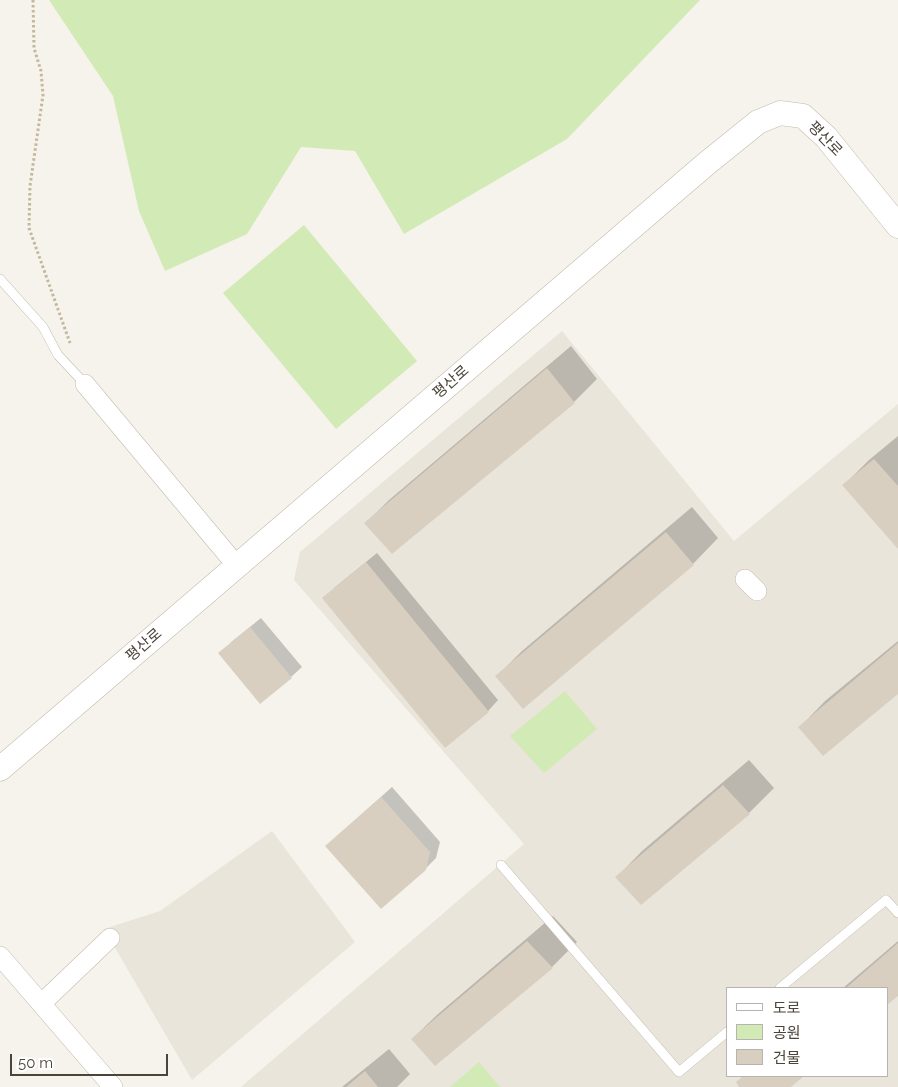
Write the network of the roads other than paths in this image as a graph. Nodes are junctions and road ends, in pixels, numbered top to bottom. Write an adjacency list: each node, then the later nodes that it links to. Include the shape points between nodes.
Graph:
1 (898, 226): 4 (street, 평산로, via 826,137 803,116 780,113 758,122)
2 (0, 279): 3 (lane, via 43,327 58,355)
3 (85, 384): 4 (street)
4 (237, 566): 5 (street, 평산로)
5 (0, 768)
6 (501, 865): 12 (lane, via 679,1072)
7 (898, 913): 10 (lane, via 886,900)
8 (110, 938): 11 (street)
9 (0, 956): 11 (street)
10 (781, 987)
11 (42, 1003): 13 (street)
12 (726, 1033)
13 (113, 1087)

